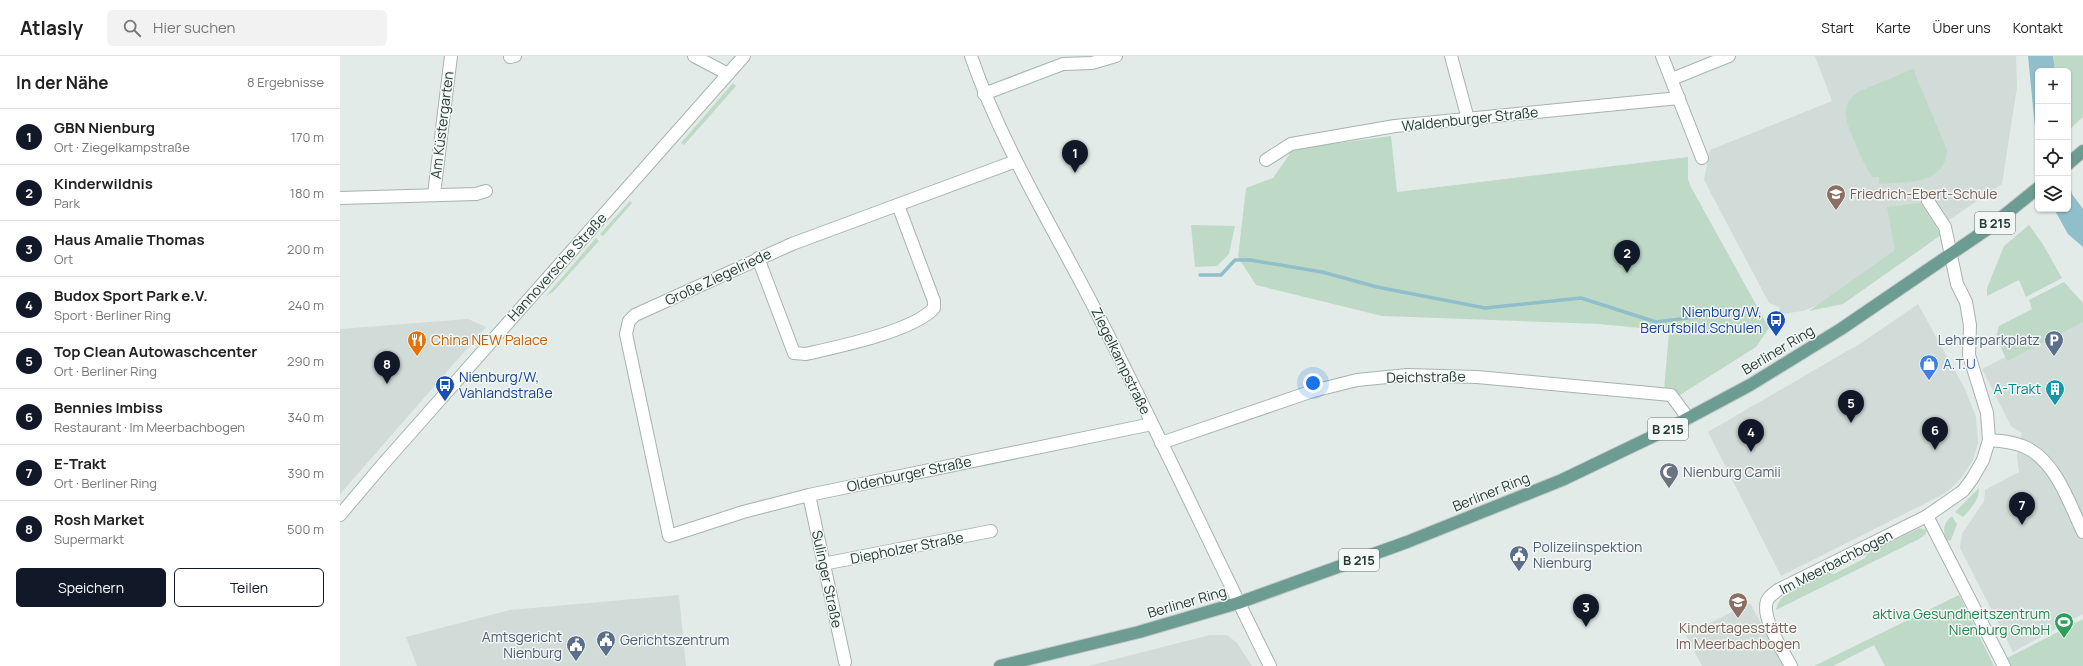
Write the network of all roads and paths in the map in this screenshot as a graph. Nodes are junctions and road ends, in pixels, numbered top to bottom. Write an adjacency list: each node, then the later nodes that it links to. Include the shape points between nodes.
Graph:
1 (451, 56): 21 (street, Am Küstergarten)
2 (694, 56): 9 (street)
3 (744, 56): 9 (street, Hannoversche Straße)
4 (971, 56): 11 (street, Ziegelkampstraße)
5 (1116, 56): 11 (street, via 1092,63 1062,64)
6 (1451, 56): 13 (street)
7 (1662, 56): 10 (street)
8 (1729, 56): 10 (street)
9 (728, 74): 32 (street, Hannoversche Straße)
10 (1672, 79): 12 (street)
11 (984, 94): 17 (street, Ziegelkampstraße)
12 (1679, 98): 13 (street, Waldenburger Straße); 15 (street)
13 (1468, 119): 16 (street, Waldenburger Straße, via 1396,126 1291,144)
14 (2083, 152): 18 (main road)
15 (1702, 158)
16 (1266, 160)
17 (1016, 161): 24 (street, Große Ziegelriede); 28 (street, Ziegelkampstraße)
18 (2071, 161)
19 (2035, 190): 25 (main road, Berliner Ring / B 215, via 1986,230)
20 (486, 191): 21 (street, Am Küstergarten, via 476,194)
21 (434, 194): 22 (street, Am Küstergarten)
22 (340, 198)
23 (1928, 201): 25 (street, via 1945,227)
24 (898, 205): 26 (street, Große Ziegelriede); 26 (street, via 934,301 934,308 929,314 891,331 806,354 794,353)
25 (1951, 253): 27 (main road, Berliner Ring / B 215, via 1841,329 1750,385); 29 (street, Im Meerbachbogen, via 1957,284 1966,302 1970,325 1969,355 1987,413)
26 (758, 258): 36 (street, Große Ziegelriede, via 635,315 626,329)
27 (1688, 418): 30 (street, Deichstraße, via 1671,395 1477,377 1407,375 1357,380 1313,391); 38 (main road, Berliner Ring / B 215, via 1555,483 1408,542)
28 (1152, 424): 30 (street, Ziegelkampstraße); 31 (street, Oldenburger Straße)
29 (1989, 440): 33 (street, Im Meerbachbogen, via 1972,480 1963,491); 35 (street, via 2010,442 2041,457 2054,474)
30 (1161, 443): 38 (street, Ziegelkampstraße)
31 (809, 494): 36 (street, Oldenburger Straße); 37 (street, Sulinger Straße)
32 (340, 515)
33 (1927, 516): 43 (street, Im Meerbachbogen, via 1771,595 1767,602 1770,626); 44 (street)
34 (991, 531): 37 (street, Diepholzer Straße)
35 (2083, 532)
36 (669, 536)
37 (823, 564): 39 (street, Sulinger Straße)
38 (1238, 603): 40 (main road, Berliner Ring / B 215); 42 (street, Ziegelkampstraße)
39 (845, 662)
40 (1016, 664): 41 (main road, Berliner Ring / B 215)
41 (1000, 666)
42 (1270, 666)
43 (1790, 666)
44 (2004, 666)

